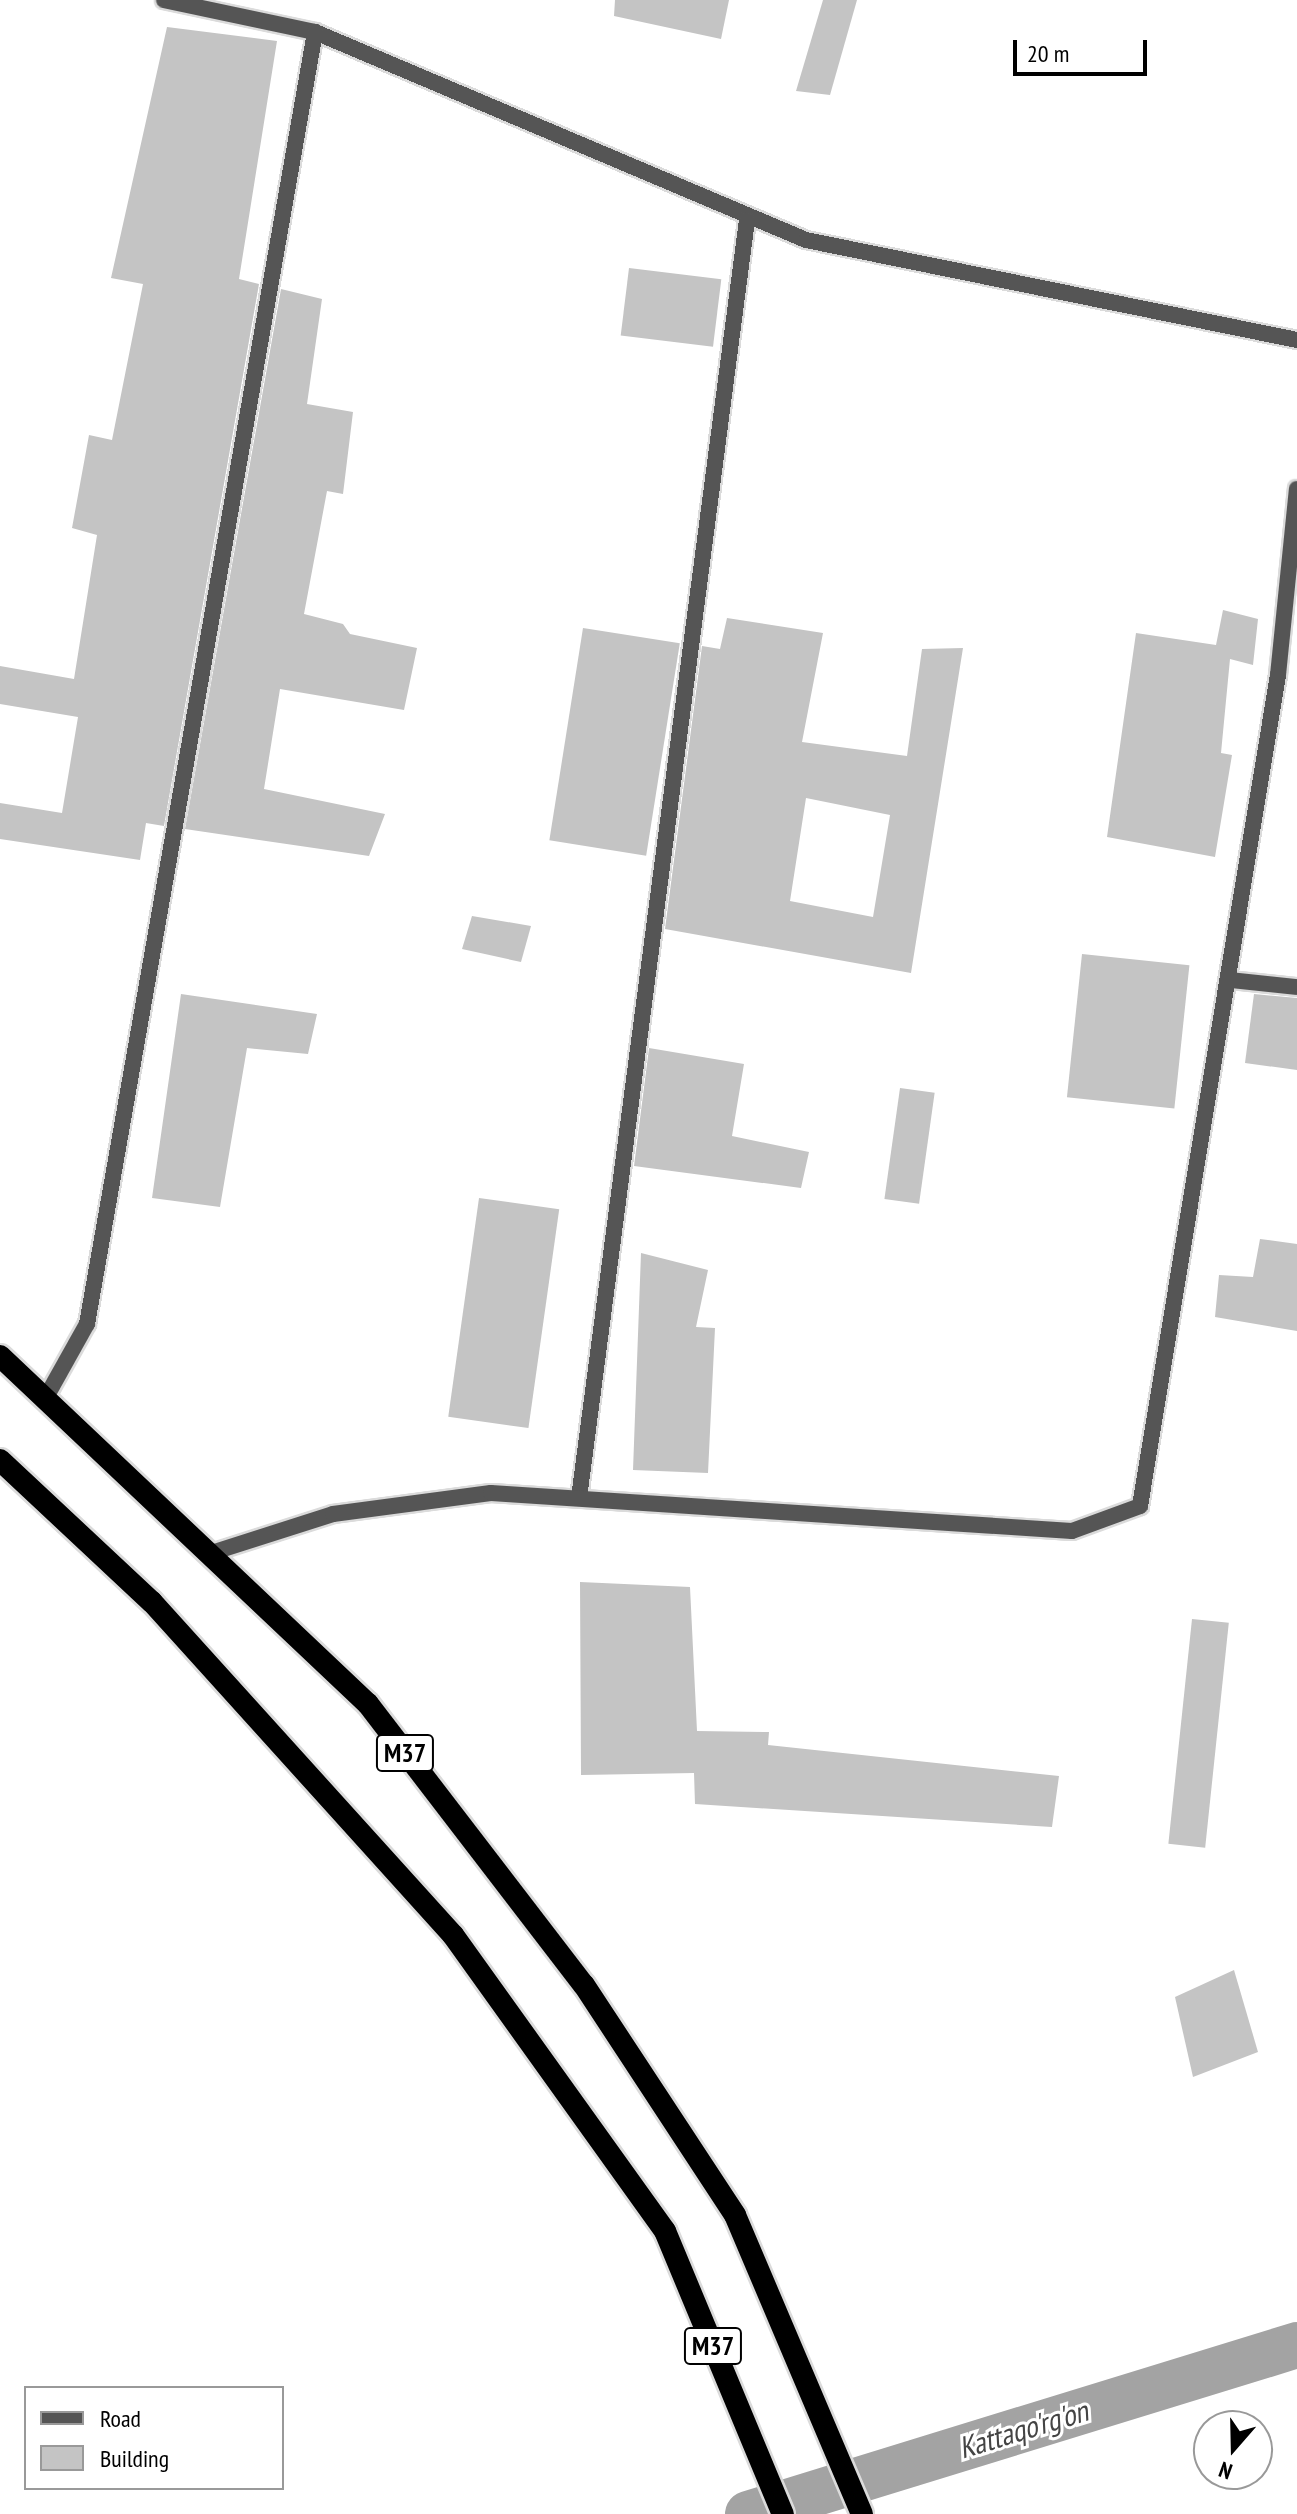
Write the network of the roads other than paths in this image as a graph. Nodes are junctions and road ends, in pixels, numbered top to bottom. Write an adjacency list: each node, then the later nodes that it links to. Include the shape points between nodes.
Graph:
1 (164, 0): 2 (street)
2 (315, 32): 3 (street, via 505,106); 9 (street, via 87,1324)
3 (747, 220): 4 (street, via 806,240); 11 (street)
4 (1297, 340)
5 (1297, 489): 6 (street, via 1278,675)
6 (1230, 980): 7 (street); 11 (street, via 1140,1506 1072,1531)
7 (1297, 987)
8 (0, 1356): 9 (highway, M37)
9 (45, 1399): 12 (highway, M37)
10 (0, 1460): 13 (highway, M37, via 152,1602 453,1935 665,2231)
11 (579, 1498): 12 (street, via 491,1493 333,1514)
12 (208, 1554): 14 (highway, M37, via 368,1704 584,1985 735,2215)
13 (783, 2514)
14 (862, 2514)

